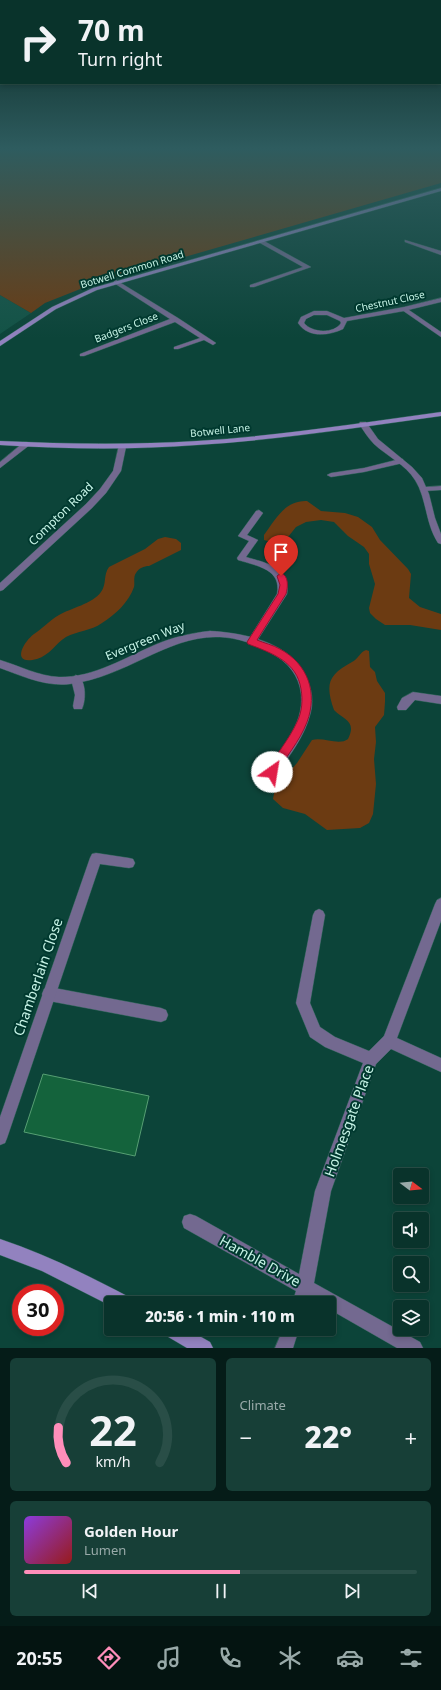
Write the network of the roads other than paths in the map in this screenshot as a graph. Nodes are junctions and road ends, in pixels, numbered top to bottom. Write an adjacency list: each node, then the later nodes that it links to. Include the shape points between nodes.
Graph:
1 (360, 213): 3 (street, Botwell Common Road)
2 (407, 241): 4 (street)
3 (262, 242): 5 (street, Botwell Common Road); 6 (street, via 308,267)
4 (441, 253)
5 (116, 282): 9 (street, Badgers Close); 13 (street, Botwell Common Road, via 58,306)
6 (252, 286)
7 (441, 300): 8 (street, Chestnut Close)
8 (404, 309): 10 (street, Chestnut Close); 11 (street)
9 (176, 319): 12 (street, Badgers Close); 17 (street, Badgers Close)
10 (343, 320): 10 (street, Chestnut Close, via 341,328 326,333 309,330 301,322 306,316 319,313 334,315)
11 (441, 335)
12 (205, 338): 14 (street, Badgers Close); 16 (street)
13 (3, 339): 15 (street, Botwell Common Road)
14 (213, 343)
15 (0, 344)
16 (176, 348)
17 (82, 355)
18 (441, 414): 19 (street, Botwell Lane)
19 (363, 424): 22 (street, Botwell Lane, via 204,442); 23 (street, via 377,442)
20 (0, 443): 21 (street, Botwell Lane)
21 (27, 444): 22 (street, Botwell Lane); 24 (street)
22 (122, 447): 30 (street, Compton Road, via 117,471 103,491)
23 (400, 460): 25 (street, via 364,470); 27 (street, via 415,474)
24 (0, 466)
25 (331, 475)
26 (441, 488): 27 (street)
27 (424, 489): 29 (street, via 433,528)
28 (259, 513): 31 (street, via 242,536 254,540 241,558 277,572 284,580 284,585 282,594)
29 (441, 541)
30 (0, 588)
31 (252, 642): 33 (street, Evergreen Way, via 219,635 193,636 107,670); 37 (street, Evergreen Way, via 274,650 290,660 301,673 308,693 302,722)
32 (0, 664): 33 (street, Evergreen Way, via 46,679)
33 (76, 679): 35 (street, via 80,695)
34 (441, 700): 36 (street, via 413,696)
35 (78, 706)
36 (402, 707)
37 (272, 772)
38 (129, 863): 41 (street, Chamberlain Close, via 96,858)
39 (441, 904): 43 (street, Holmesgate Place)
40 (319, 915): 44 (street, via 303,1003 315,1032 330,1042)
41 (49, 994): 42 (street); 46 (street, Chamberlain Close)
42 (161, 1015)
43 (389, 1042): 44 (street, Holmesgate Place); 45 (street)
44 (371, 1059): 49 (street, Holmesgate Place, via 323,1191)
45 (441, 1065)
46 (0, 1138)
47 (190, 1222): 49 (street, Hamble Drive)
48 (0, 1247): 50 (street, via 33,1258)
49 (305, 1287): 51 (street, Holmesgate Place); 56 (street, Hamble Drive)
50 (109, 1296)
51 (302, 1296)
52 (183, 1336): 54 (street)
53 (288, 1336): 55 (street)
54 (204, 1348)
55 (284, 1348)
56 (414, 1348)

